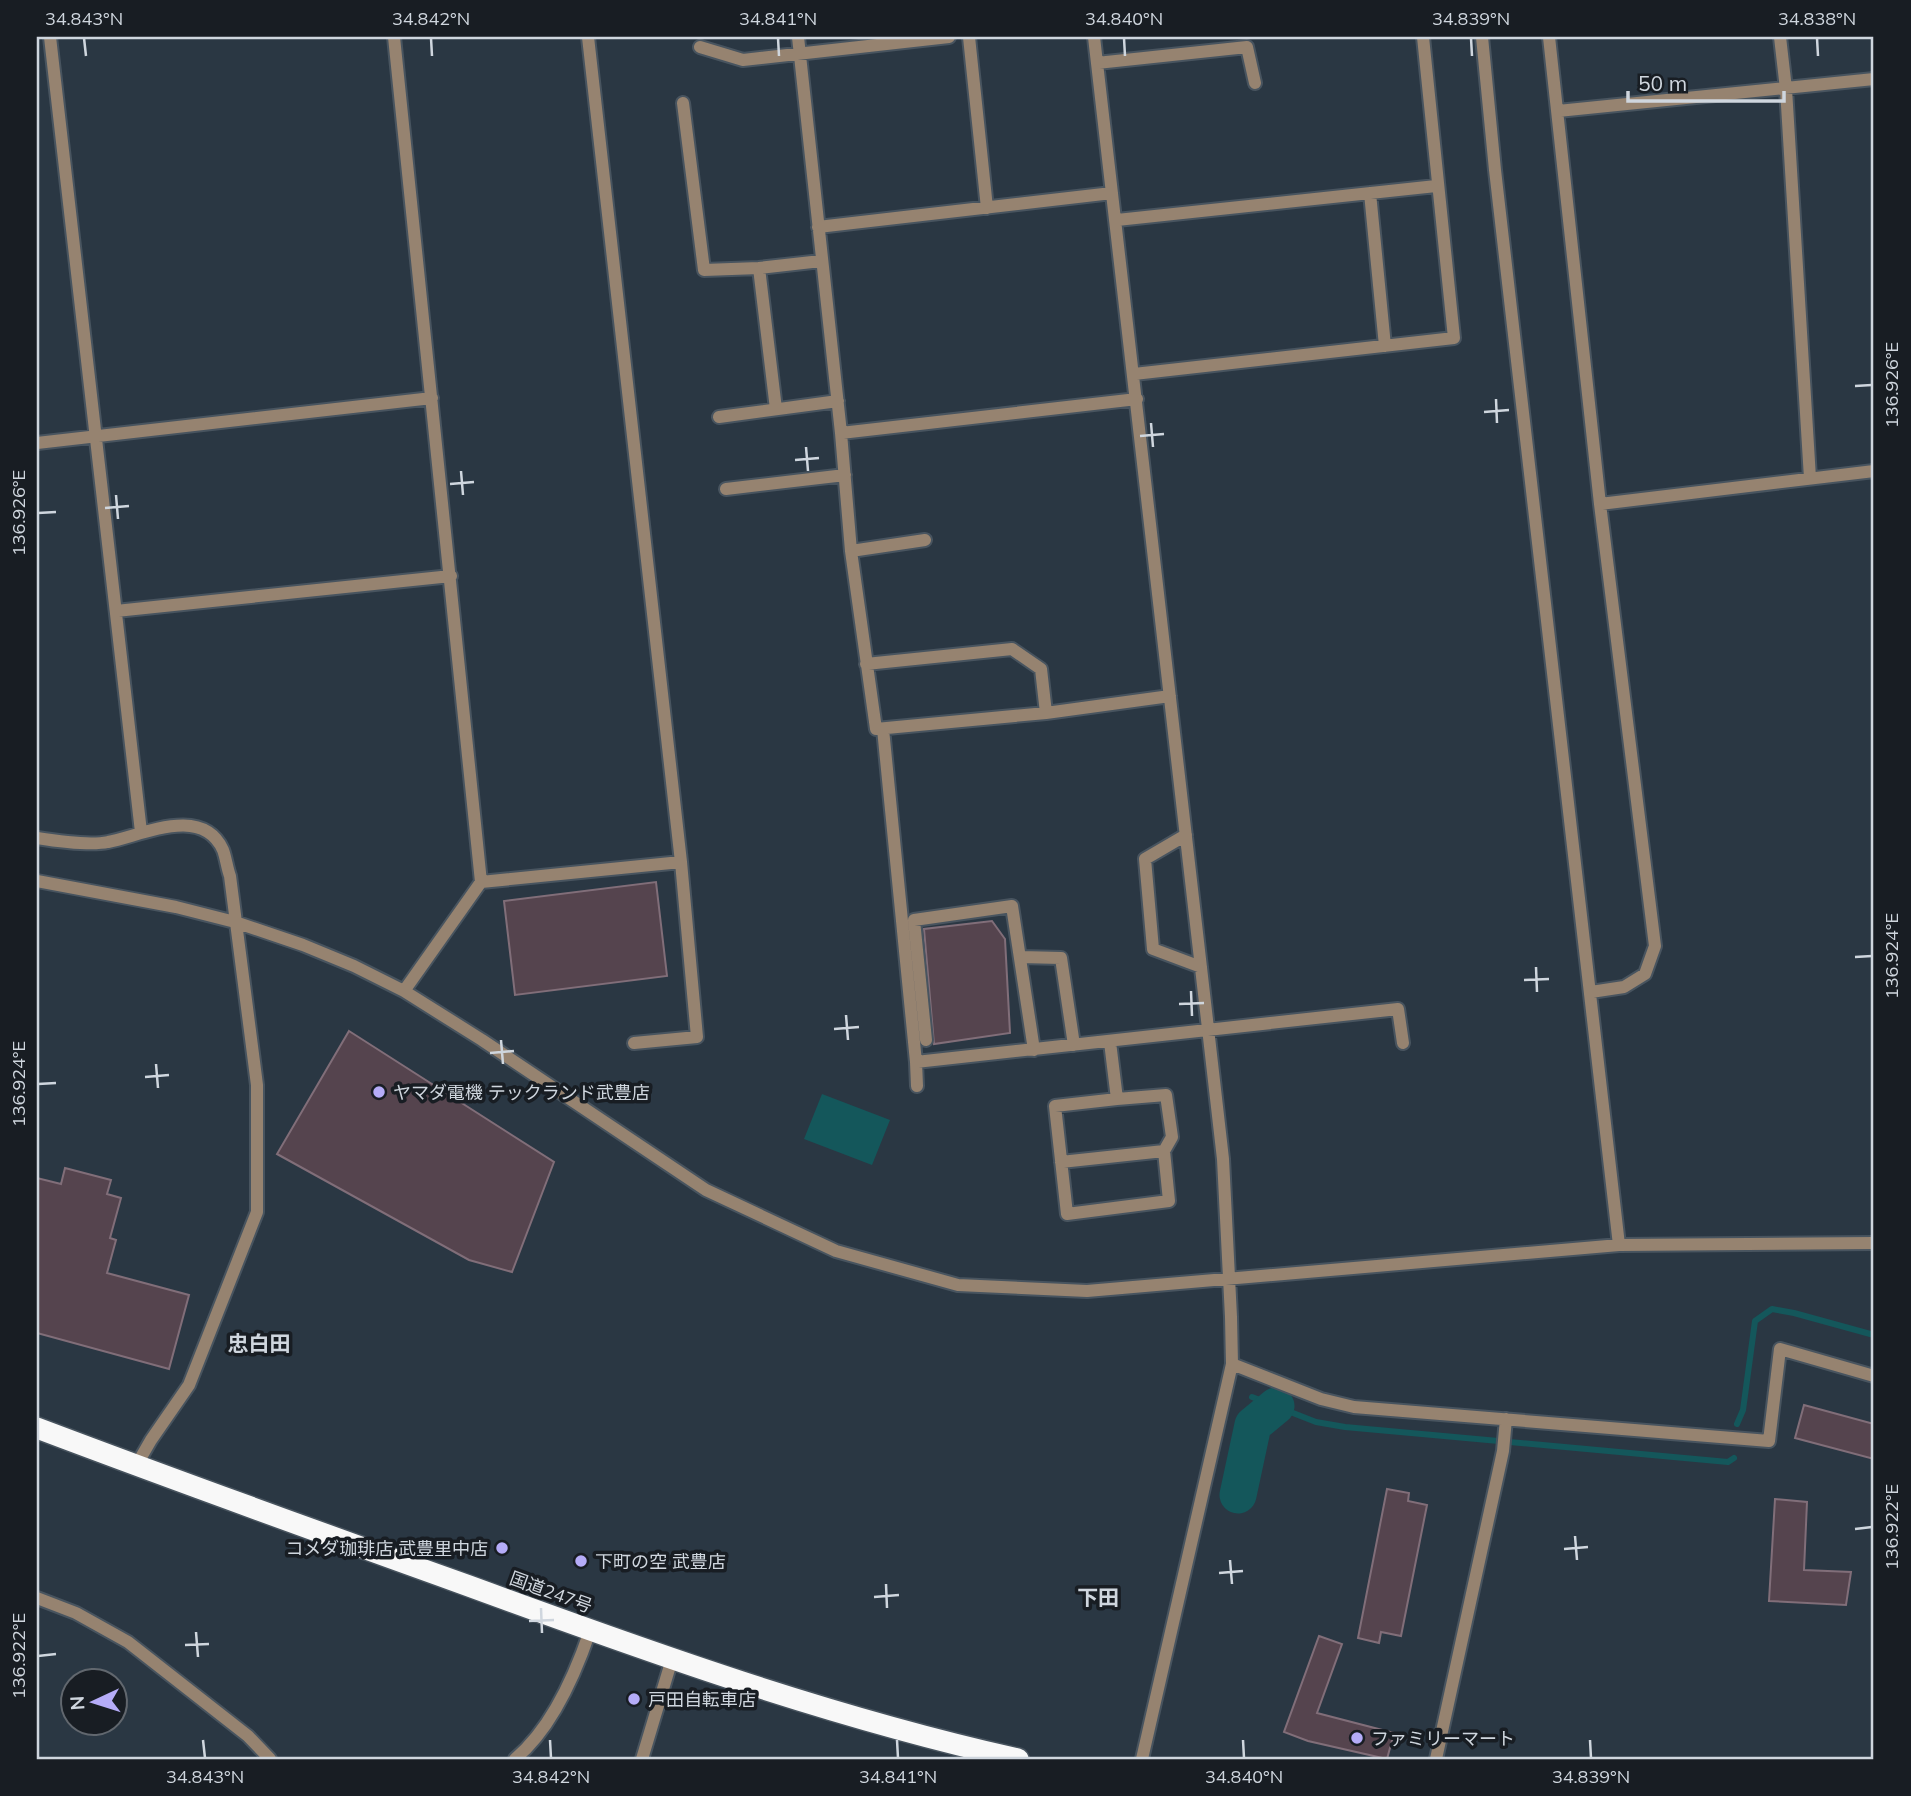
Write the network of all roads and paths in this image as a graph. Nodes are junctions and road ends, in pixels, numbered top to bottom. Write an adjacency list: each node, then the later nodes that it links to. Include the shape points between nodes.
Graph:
1 (50, 37): 36 (street)
2 (394, 37): 30 (street)
3 (588, 37): 54 (street)
4 (798, 37): 13 (street)
5 (949, 37): 13 (street)
6 (970, 37): 23 (street)
7 (1094, 37): 14 (street)
8 (1423, 37): 20 (street)
9 (1482, 37): 61 (street)
10 (1549, 37): 19 (street)
11 (1780, 37): 17 (street)
12 (700, 47): 13 (street, via 743,60)
13 (800, 52): 25 (street)
14 (1097, 63): 16 (street, via 1247,47); 21 (street)
15 (1874, 79): 17 (street)
16 (1255, 83)
17 (1786, 89): 19 (street); 40 (street)
18 (683, 103): 27 (street, via 704,270)
19 (1558, 111): 42 (street)
20 (1437, 186): 22 (street); 28 (street, via 1454,338)
21 (1112, 193): 23 (street); 24 (street)
22 (1370, 193): 24 (street); 28 (street)
23 (987, 208): 25 (street)
24 (1117, 220): 29 (street)
25 (818, 228): 26 (street)
26 (821, 261): 27 (street); 32 (street)
27 (759, 268): 33 (street)
28 (1385, 346): 29 (street)
29 (1134, 374): 31 (street)
30 (432, 398): 36 (street); 45 (street)
31 (1137, 399): 35 (street); 48 (street)
32 (838, 401): 33 (street); 35 (street)
33 (776, 409): 34 (street)
34 (719, 417)
35 (841, 433): 39 (street)
36 (95, 437): 37 (street); 46 (street)
37 (37, 443)
38 (1874, 471): 40 (street)
39 (845, 475): 41 (street); 44 (street)
40 (1810, 478): 42 (street)
41 (726, 489)
42 (1600, 504): 61 (street, via 1655,946 1645,974 1624,987)
43 (925, 540): 44 (street)
44 (851, 551): 47 (street)
45 (451, 576): 46 (street); 56 (street)
46 (116, 611): 51 (street)
47 (866, 664): 49 (street, via 1012,649 1041,669); 50 (street, via 876,729)
48 (1170, 696): 49 (street); 52 (street)
49 (1046, 713): 50 (street)
50 (883, 729): 69 (street)
51 (141, 832): 53 (street, via 106,843); 57 (street, via 186,826 208,831 222,848)
52 (1186, 835): 59 (street); 59 (street, via 1145,859 1153,949)
53 (37, 838)
54 (681, 862): 56 (street); 65 (street, via 697,1037)
55 (37, 881): 57 (street)
56 (481, 882): 60 (street)
57 (235, 922): 60 (street, via 354,966); 81 (street, via 257,1085 257,1212 189,1385)
58 (1021, 957): 63 (street, via 1012,906 914,919); 67 (street, via 1061,958); 68 (street)
59 (1201, 967): 62 (street)
60 (404, 992): 76 (street, via 706,1190 836,1251 958,1285 1087,1291)
61 (1591, 992): 75 (street)
62 (1208, 1031): 64 (street); 66 (street, via 1398,1009); 76 (street, via 1223,1159)
63 (926, 1040)
64 (1110, 1041): 67 (street); 71 (street)
65 (634, 1043)
66 (1403, 1043)
67 (1074, 1045): 68 (street)
68 (1034, 1050): 69 (street)
69 (916, 1062): 70 (street)
70 (917, 1086)
71 (1117, 1099): 72 (street, via 1166,1095 1172,1137); 73 (street, via 1055,1106)
72 (1164, 1151): 73 (street); 73 (street, via 1169,1201 1067,1214)
73 (1061, 1161)
74 (1874, 1242): 75 (street)
75 (1619, 1245): 76 (street)
76 (1229, 1279): 77 (street)
77 (1232, 1364): 79 (street, via 1339,1405); 89 (street)
78 (1874, 1376): 79 (street, via 1780,1349 1769,1441)
79 (1505, 1424): 90 (street)
80 (37, 1428): 81 (highway, 国道247号)
81 (136, 1466): 83 (highway, 国道247号)
82 (37, 1598): 85 (street, via 128,1642 248,1736)
83 (590, 1631): 84 (highway, 国道247号); 86 (street, via 557,1706 538,1737)
84 (672, 1659): 87 (street); 88 (highway, 国道247号, via 782,1696)
85 (270, 1759)
86 (515, 1759)
87 (642, 1759)
88 (1018, 1759)
89 (1142, 1759)
90 (1436, 1759)

